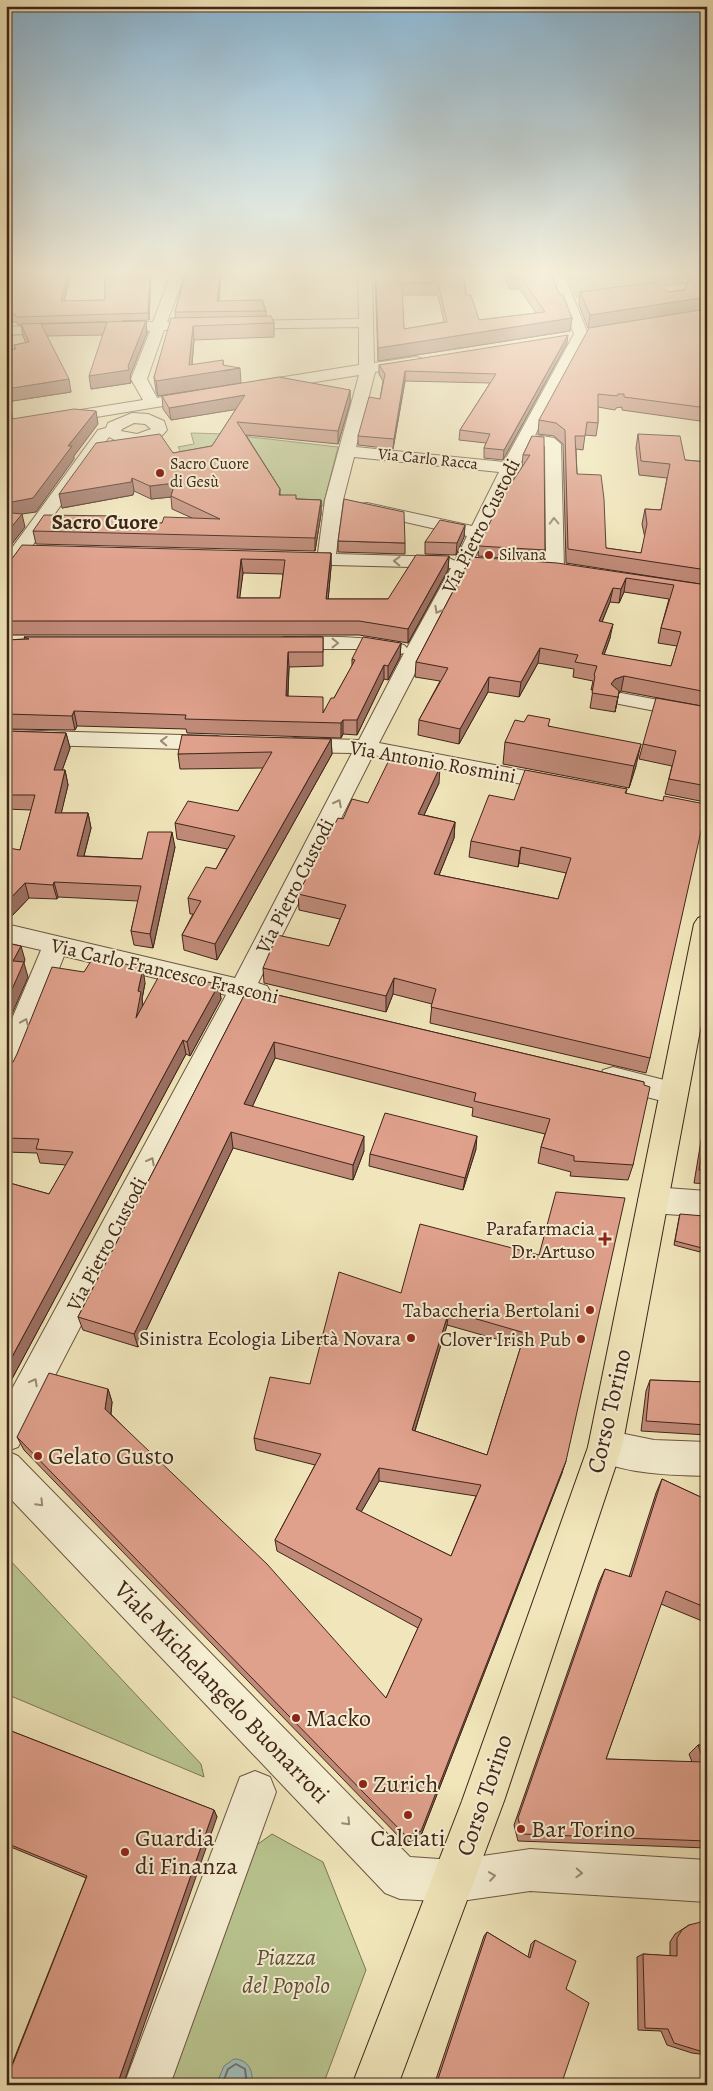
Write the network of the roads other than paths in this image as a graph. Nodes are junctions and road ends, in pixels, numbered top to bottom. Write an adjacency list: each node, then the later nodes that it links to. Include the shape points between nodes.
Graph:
1 (142, 372): 7 (street, via 139,379)
2 (352, 372): 5 (street)
3 (367, 372): 11 (street)
4 (562, 372): 10 (street, Via Pietro Custodi)
5 (244, 389)
6 (216, 393): 7 (street)
7 (152, 403): 8 (street)
8 (95, 412): 9 (street); 15 (street, via 109,433)
9 (6, 427)
10 (527, 439): 12 (street, Via Pietro Custodi); 21 (street, one-way to 10, via 546,569 553,444)
11 (347, 451): 12 (street, Via Carlo Racca); 13 (street)
12 (509, 468): 14 (street, Via Pietro Custodi)
13 (334, 500): 14 (street); 18 (street)
14 (478, 533): 19 (street, Via Pietro Custodi)
15 (19, 552): 16 (street); 20 (street)
16 (39, 552)
17 (276, 558): 18 (street)
18 (326, 559): 19 (street, one-way to 18)
19 (472, 564): 23 (street, Via Pietro Custodi, one-way to 23)
20 (6, 569)
21 (574, 572)
22 (271, 643): 23 (street, one-way to 23, via 359,642)
23 (415, 652): 29 (street, Via Pietro Custodi)
24 (621, 699): 25 (street)
25 (707, 714)
26 (6, 736): 27 (street, one-way to 26)
27 (236, 743)
28 (275, 744): 29 (street, Via Antonio Rosmini)
29 (368, 747): 30 (street, Via Antonio Rosmini); 35 (street, Via Pietro Custodi, one-way to 29)
30 (581, 788)
31 (707, 924): 34 (main road, Corso Torino)
32 (6, 933): 33 (street, Via Carlo Francesco Frasconi)
33 (56, 945): 35 (street, Via Carlo Francesco Frasconi); 37 (street, one-way to 33)
34 (702, 977): 39 (main road, Corso Torino)
35 (242, 989): 36 (street, Via Carlo Francesco Frasconi); 42 (street, Via Pietro Custodi, one-way to 35)
36 (286, 1000)
37 (6, 1067)
38 (593, 1074): 39 (street)
39 (674, 1093): 40 (main road, Corso Torino)
40 (653, 1200): 41 (street); 43 (main road, Corso Torino)
41 (707, 1204)
42 (6, 1435)
43 (605, 1447): 44 (street, via 654,1457); 47 (main road, Corso Torino)
44 (707, 1460)
45 (6, 1468): 47 (street, Viale Michelangelo Buonarroti, one-way to 47, via 400,1878)
46 (255, 1792): 49 (street)
47 (454, 1881): 48 (street, Viale Michelangelo Buonarroti, one-way to 48, via 530,1870); 50 (main road, Corso Torino)
48 (707, 1881)
49 (148, 2085)
50 (375, 2085)

